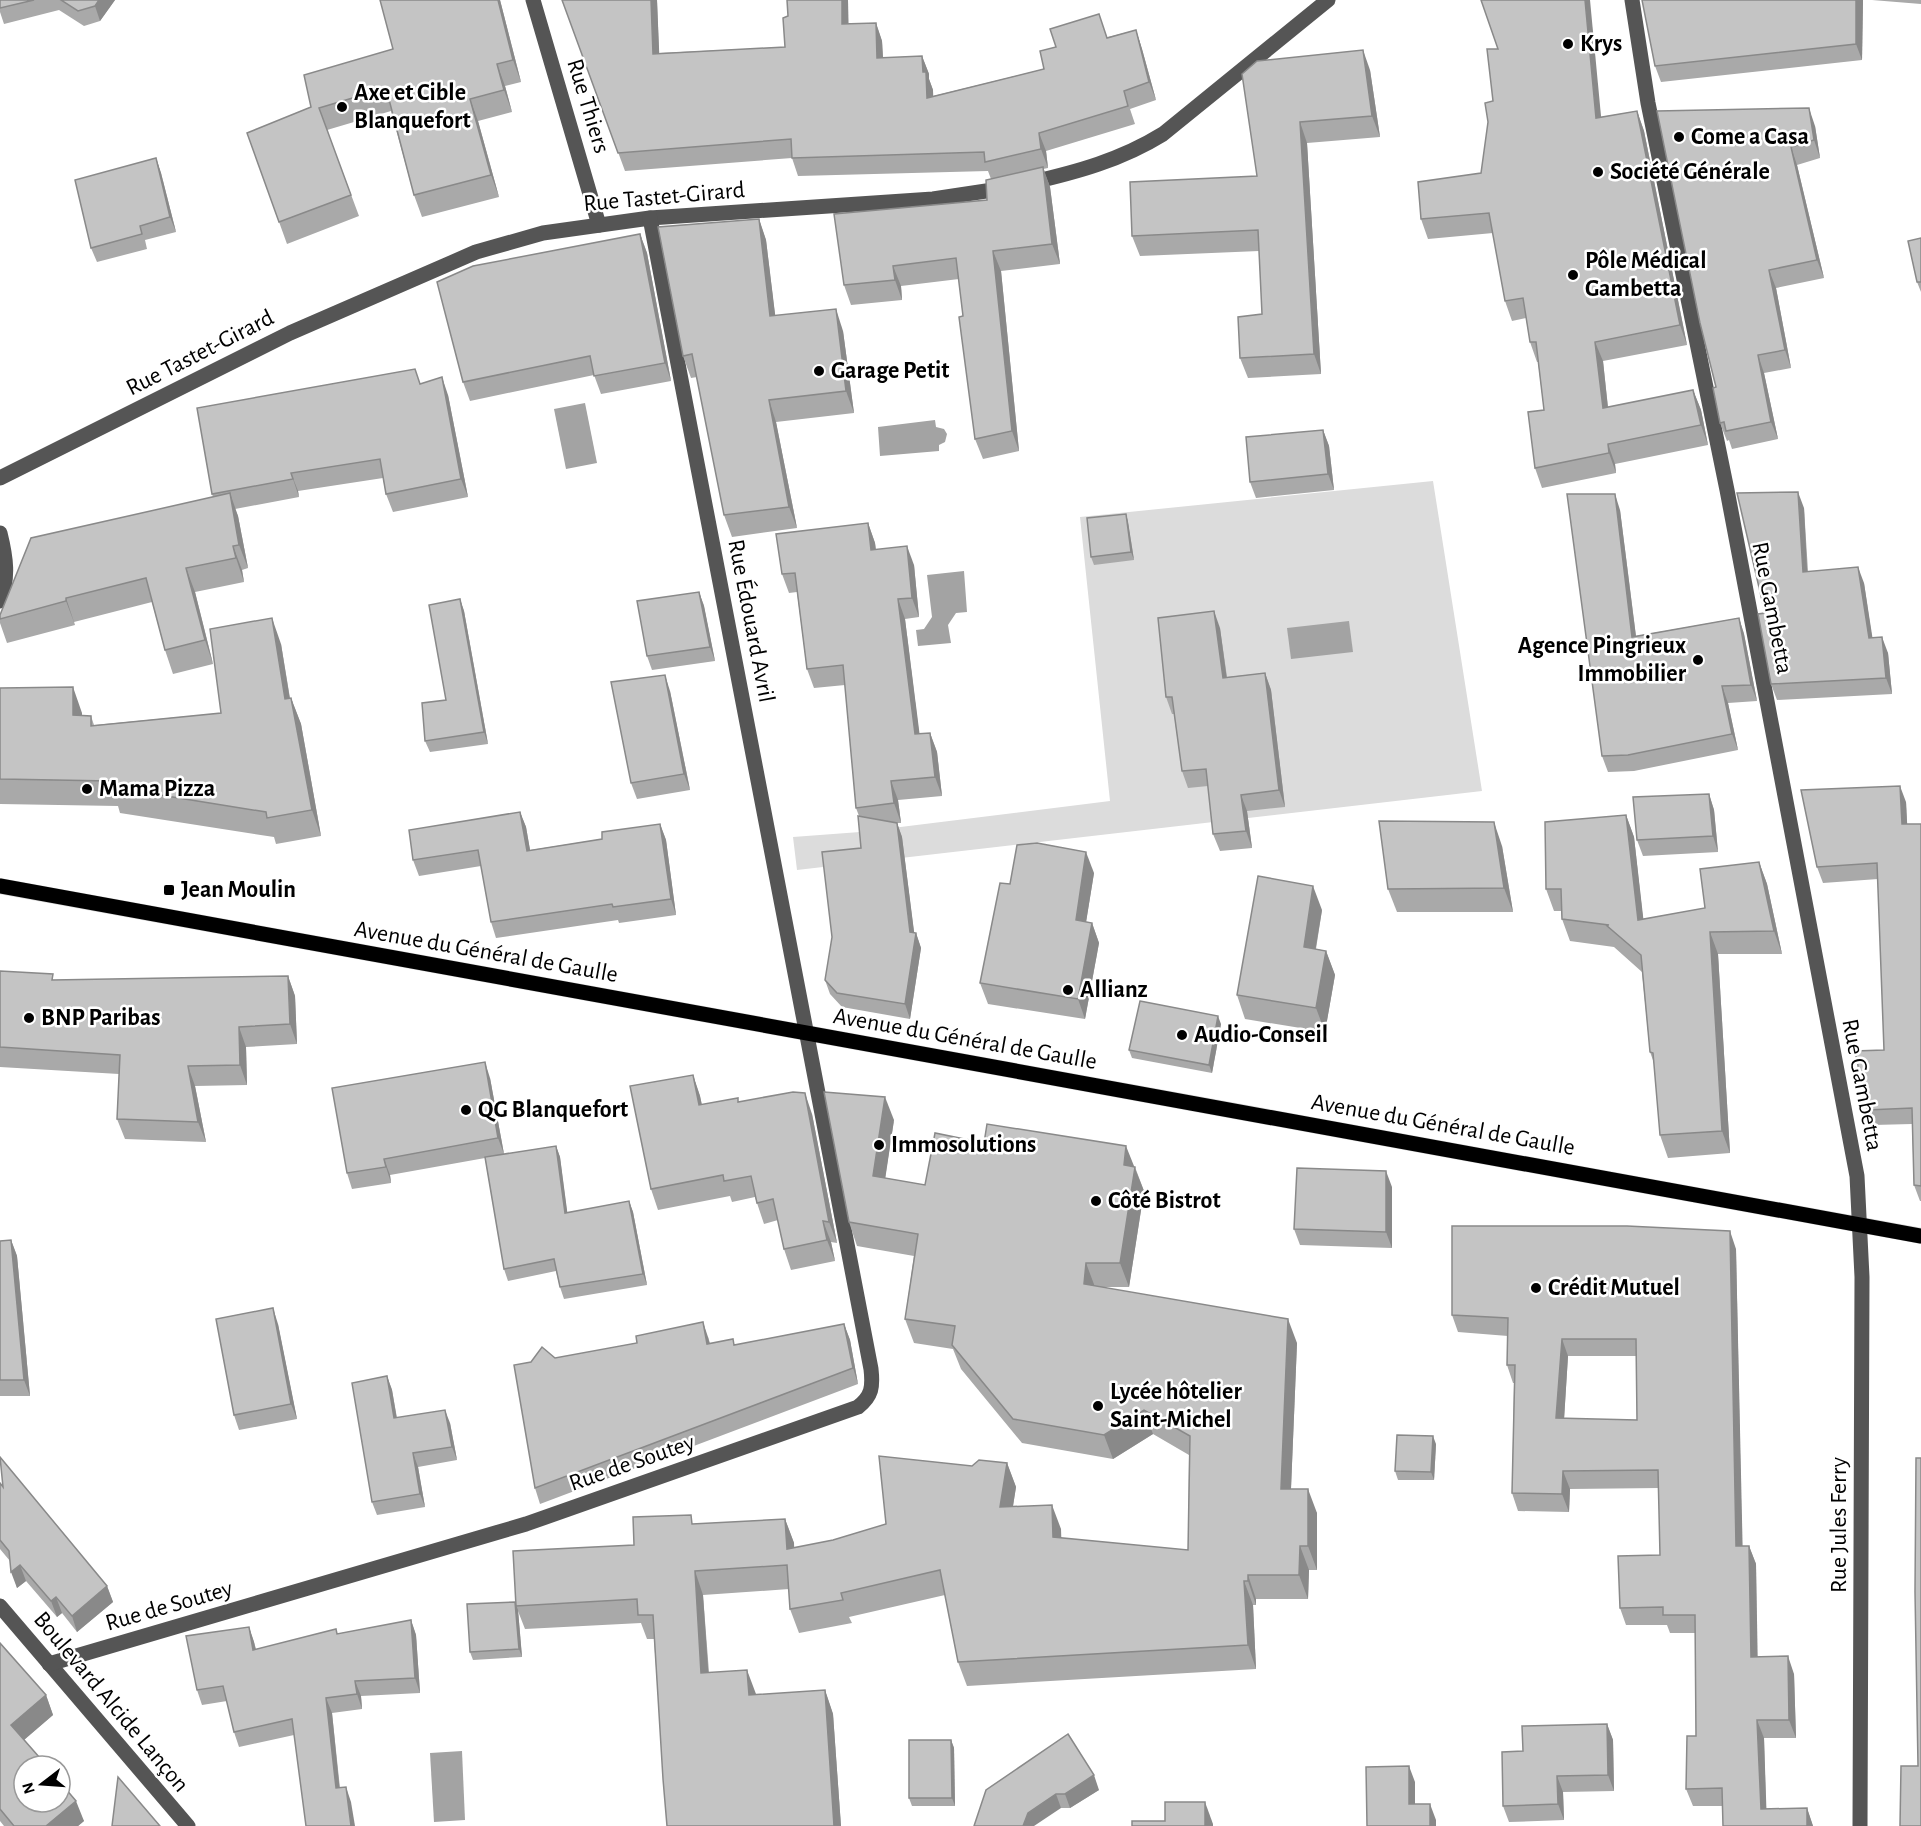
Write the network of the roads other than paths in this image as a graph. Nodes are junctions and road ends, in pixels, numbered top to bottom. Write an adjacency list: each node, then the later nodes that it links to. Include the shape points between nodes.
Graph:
1 (533, 0): 5 (street, Rue Thiers)
2 (1328, 0): 4 (street, Rue Tastet-Girard, via 1162,134 1109,162 1007,188 933,198)
3 (1632, 0): 11 (street, Rue Gambetta, via 1648,103 1727,490 1857,1176)
4 (650, 218): 5 (street, Rue Tastet-Girard); 10 (street, Rue Édouard Avril)
5 (599, 225): 6 (street, Rue Tastet-Girard, via 543,233 476,252 290,333)
6 (0, 478)
7 (0, 533): 8 (street, via 6,585)
8 (0, 601)
9 (0, 886): 10 (main road, Avenue du Général de Gaulle)
10 (807, 1033): 11 (main road, Avenue du Général de Gaulle); 14 (street, Rue de Soutey, via 871,1370 873,1385 869,1398 858,1407 526,1524)
11 (1859, 1225): 12 (main road, Avenue du Général de Gaulle); 16 (street, Rue Jules Ferry)
12 (1921, 1236)
13 (0, 1606): 14 (street, Boulevard Alcide Lançon)
14 (49, 1664): 15 (street, Boulevard Alcide Lançon)
15 (188, 1826)
16 (1860, 1826)

